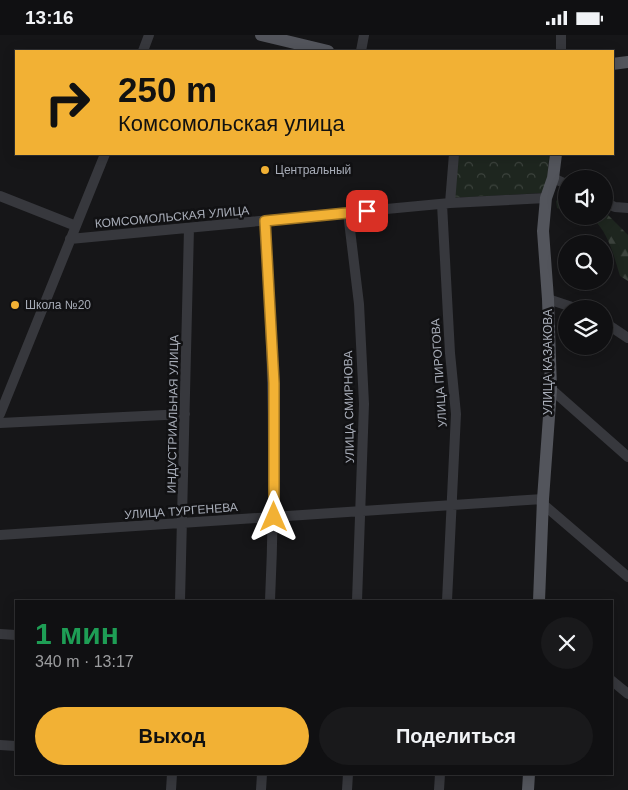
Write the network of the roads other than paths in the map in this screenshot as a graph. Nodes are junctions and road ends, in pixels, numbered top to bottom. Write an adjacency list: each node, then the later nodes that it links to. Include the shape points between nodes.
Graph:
1 (149, 35): 5 (street)
2 (260, 35): 6 (main road)
3 (364, 35): 7 (street)
4 (561, 35): 8 (street)
5 (143, 50)
6 (324, 50)
7 (361, 50)
8 (562, 50)
9 (628, 62): 10 (main road)
10 (614, 64)
11 (105, 155): 23 (street)
12 (454, 155): 18 (street, УЛИЦА ПИРОГОВА)
13 (556, 155): 14 (main road, УЛИЦА КАЗАКОВА)
14 (553, 178): 15 (street); 17 (main road, УЛИЦА КАЗАКОВА)
15 (558, 180)
16 (0, 196): 23 (street)
17 (546, 198): 18 (street, КОМСОМОЛЬСКАЯ УЛИЦА); 26 (main road, УЛИЦА КАЗАКОВА, via 543,231)
18 (446, 204): 21 (street, КОМСОМОЛЬСКАЯ УЛИЦА); 36 (street, УЛИЦА ПИРОГОВА, via 450,353 456,414)
19 (613, 206): 20 (street)
20 (628, 208)
21 (348, 213): 22 (street, КОМСОМОЛЬСКАЯ УЛИЦА); 37 (street, УЛИЦА СМИРНОВА, via 359,304 364,394)
22 (265, 221): 24 (street, КОМСОМОЛЬСКАЯ УЛИЦА); 38 (street, via 274,383)
23 (76, 226): 25 (street)
24 (189, 228): 25 (street, КОМСОМОЛЬСКАЯ УЛИЦА); 32 (street, ИНДУСТРИАЛЬНАЯ УЛИЦА)
25 (70, 239): 31 (street)
26 (548, 299): 27 (street); 30 (main road, УЛИЦА КАЗАКОВА)
27 (558, 302)
28 (613, 328): 29 (street)
29 (628, 338)
30 (551, 389): 34 (street); 35 (main road, УЛИЦА КАЗАКОВА)
31 (0, 413)
32 (186, 414): 33 (street); 39 (street, ИНДУСТРИАЛЬНАЯ УЛИЦА)
33 (0, 423)
34 (628, 457)
35 (543, 502): 36 (street, УЛИЦА ТУРГЕНЕВА); 41 (street); 46 (main road, УЛИЦА КАЗАКОВА)
36 (452, 505): 37 (street, УЛИЦА ТУРГЕНЕВА); 45 (street, УЛИЦА ПИРОГОВА)
37 (361, 511): 38 (street, УЛИЦА ТУРГЕНЕВА); 44 (street, УЛИЦА СМИРНОВА)
38 (274, 517): 39 (street, УЛИЦА ТУРГЕНЕВА); 43 (street)
39 (184, 523): 40 (street, УЛИЦА ТУРГЕНЕВА); 42 (street, ИНДУСТРИАЛЬНАЯ УЛИЦА)
40 (0, 535)
41 (628, 577)
42 (180, 600)
43 (270, 600)
44 (357, 600)
45 (448, 600)
46 (539, 600)
47 (0, 634): 48 (street)
48 (15, 635)
49 (613, 682): 50 (street)
50 (628, 694)
51 (0, 745): 52 (street)
52 (15, 746)
53 (172, 775): 58 (street)
54 (262, 775): 59 (street)
55 (348, 775): 60 (street)
56 (440, 775): 61 (street)
57 (529, 775): 62 (main road)
58 (171, 790)
59 (261, 790)
60 (347, 790)
61 (439, 790)
62 (528, 790)

